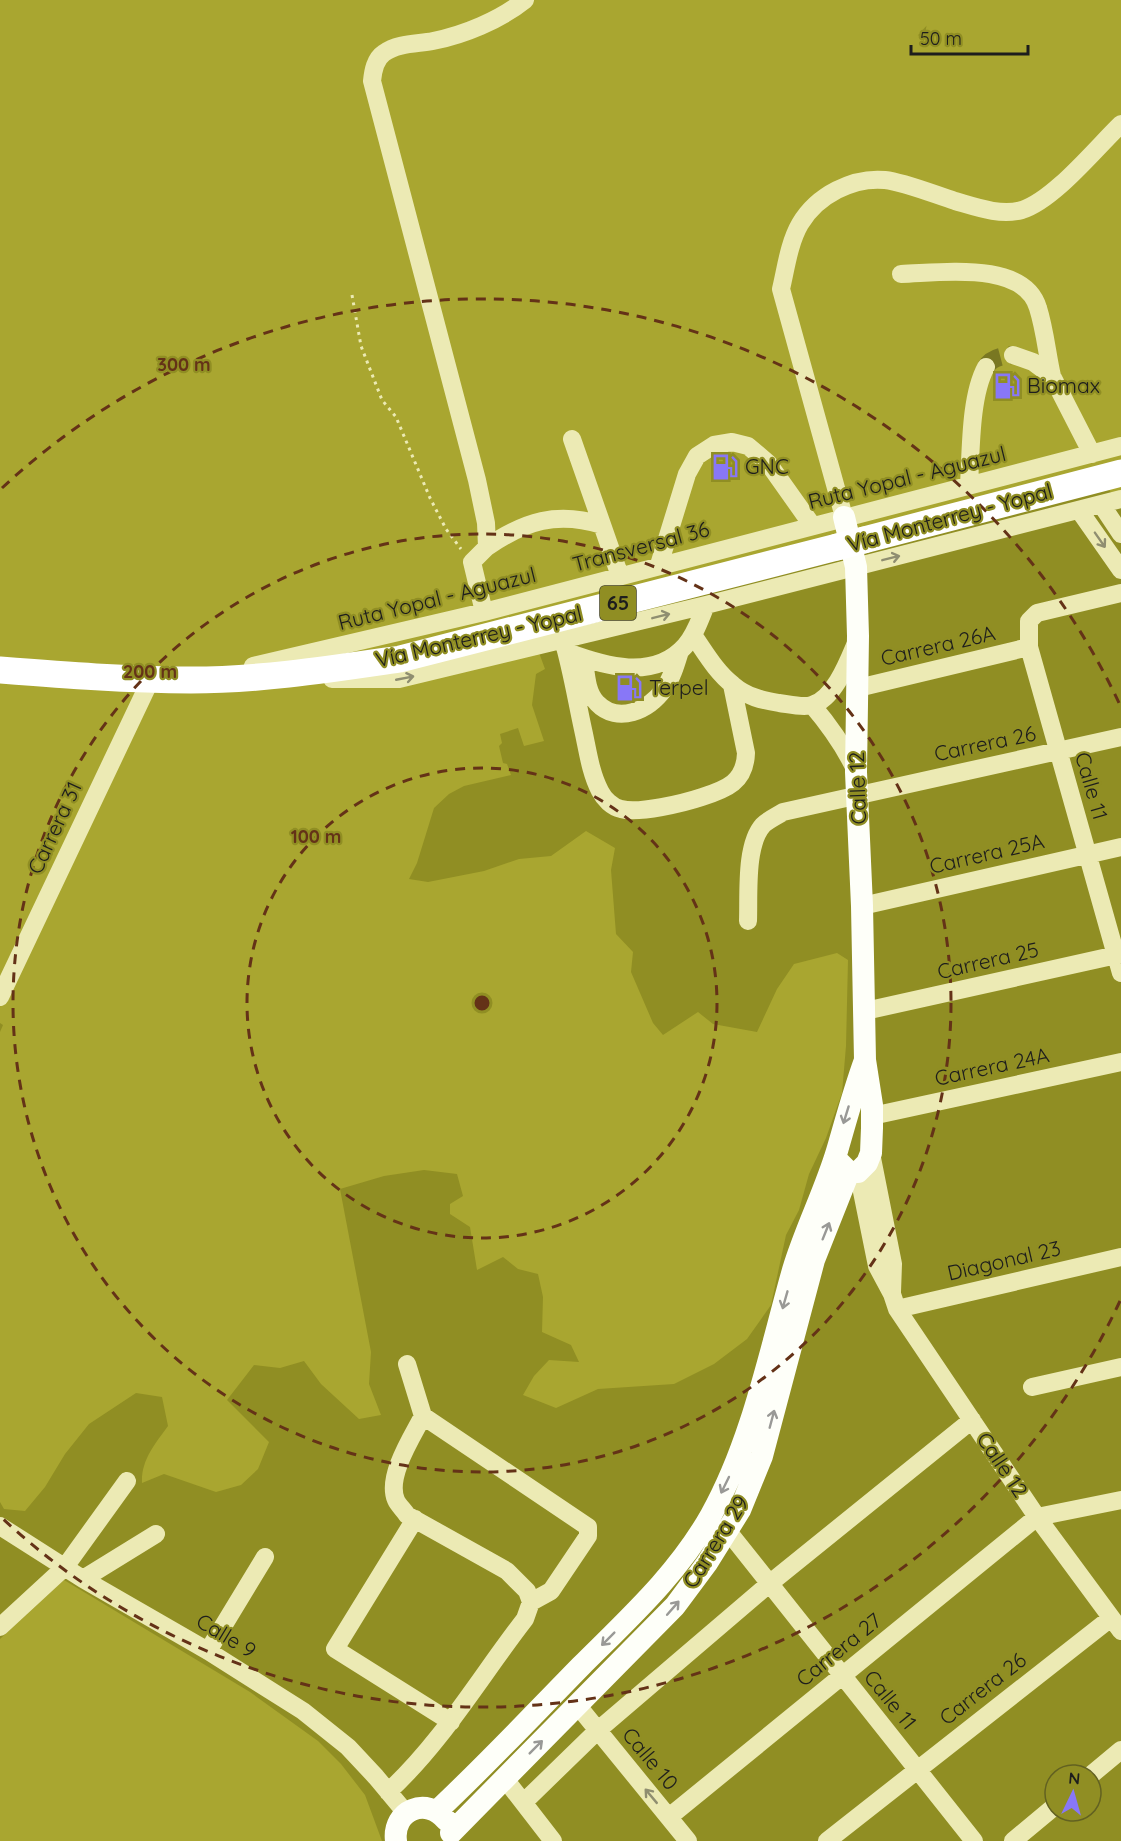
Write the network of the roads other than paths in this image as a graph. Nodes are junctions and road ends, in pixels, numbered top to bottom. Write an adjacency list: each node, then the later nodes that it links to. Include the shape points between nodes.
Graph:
1 (525, 0): 19 (street, via 487,23 458,34 388,50 374,66 372,81 477,480)
2 (1121, 124): 15 (street, via 1053,191 1021,210 984,210 886,180 862,181 838,189 800,223 781,289)
3 (901, 274): 6 (street, via 987,273 1013,279 1028,289 1038,306)
4 (1013, 355): 6 (street, via 1033,362)
5 (986, 367): 11 (street, via 976,399)
6 (1052, 376): 9 (street)
7 (572, 439): 16 (street)
8 (1121, 446): 9 (street, Ruta Yopal - Aguazul)
9 (1092, 454): 11 (street, Ruta Yopal - Aguazul)
10 (1121, 473): 34 (highway, Vía Monterrey - Yopal / 65, bridge, via 400,659 278,676)
11 (969, 485): 15 (street, Ruta Yopal - Aguazul)
12 (1121, 499): 13 (street, 65)
13 (1101, 504): 14 (street, 65); 18 (street)
14 (1079, 510): 21 (street, 65, one-way to 14); 22 (street, one-way to 22)
15 (844, 517): 17 (street, Transversal 36 / 65); 20 (street, Ruta Yopal - Aguazul); 21 (main road, Calle 12)
16 (602, 525): 19 (street, via 584,519 539,520 506,534); 23 (street)
17 (812, 525): 20 (street, Transversal 36 / 65); 20 (street, via 768,463 748,446 732,442 714,445 697,456 687,474)
18 (1121, 534)
19 (487, 548): 26 (street, via 472,562)
20 (659, 566): 23 (street, Ruta Yopal - Aguazul)
21 (855, 567): 25 (street, 65); 28 (main road, Calle 12)
22 (1121, 570)
23 (620, 576): 26 (street, Ruta Yopal - Aguazul)
24 (1121, 594): 30 (street, Calle 11, via 1037,613 1029,621)
25 (706, 605): 27 (street); 29 (street, 65, one-way to 25)
26 (484, 612): 34 (street, Ruta Yopal - Aguazul)
27 (693, 635): 31 (street); 36 (street)
28 (858, 636): 37 (main road, Calle 12); 38 (street, via 836,684)
29 (565, 646): 32 (street); 34 (street, 65, one-way to 29, via 399,680); 36 (street, via 590,762 600,791 620,809 689,802 724,790 735,781 746,763 746,753)
30 (1029, 647): 37 (street, Carrera 26A); 40 (street, Calle 11)
31 (680, 651): 32 (street, via 648,666 624,668); 32 (street, via 664,689 640,711 625,714 596,702)
32 (585, 659)
33 (0, 670): 35 (street)
34 (239, 674): 35 (highway, Vía Monterrey - Yopal / 65)
35 (160, 679): 49 (street, Carrera 31)
36 (732, 685): 38 (street, via 756,699)
37 (858, 688): 41 (main road, Calle 12)
38 (812, 705): 41 (street, via 846,749)
39 (1121, 737): 40 (street, Carrera 26)
40 (1057, 751): 42 (street, Carrera 26); 44 (street, Calle 11)
41 (856, 772): 42 (main road, Calle 12)
42 (858, 795): 45 (main road, Calle 12); 46 (street, Carrera 26, via 783,812 764,823 755,838 752,855)
43 (1121, 847): 44 (street, Carrera 25A)
44 (1087, 854): 45 (street, Carrera 25A); 47 (street, Calle 11)
45 (862, 906): 50 (main road, Calle 12)
46 (748, 921)
47 (1118, 954): 48 (street, Calle 11); 50 (street, Carrera 25)
48 (1121, 973)
49 (0, 997)
50 (865, 1011): 51 (main road, Calle 12)
51 (865, 1060): 53 (main road); 54 (main road, Carrera 29, one-way to 54)
52 (1121, 1062): 53 (street, Carrera 24A)
53 (872, 1116): 55 (main road)
54 (837, 1151): 56 (main road, via 839,1161); 89 (main road, Carrera 29, one-way to 89, via 799,1252 746,1437 711,1515 656,1591)
55 (871, 1153): 56 (main road, Carrera 29, via 867,1163); 58 (street, via 893,1264)
56 (854, 1172): 58 (street, Calle 12, via 877,1266); 69 (main road, Carrera 29, one-way to 56, via 740,1510 762,1456 814,1260)
57 (1121, 1257): 58 (street, Diagonal 23)
58 (895, 1301): 63 (street, Calle 12)
59 (407, 1364): 62 (street)
60 (1121, 1367): 61 (street)
61 (1032, 1387)
62 (423, 1416): 67 (street, via 394,1475 396,1500); 75 (street, via 588,1527 588,1536 551,1591)
63 (972, 1420): 66 (street, Calle 12); 74 (street)
64 (127, 1481): 72 (street)
65 (1121, 1500): 66 (street)
66 (1037, 1517): 76 (street, Calle 12); 79 (street, Carrera 27)
67 (416, 1519): 75 (street, via 507,1571 527,1591); 81 (street, via 335,1649)
68 (0, 1526): 72 (street)
69 (727, 1530): 74 (street, Calle 11); 80 (main road, Carrera 29, one-way to 69, via 675,1606)
70 (156, 1534): 73 (street)
71 (265, 1557): 78 (street)
72 (65, 1567): 73 (street); 77 (street)
73 (83, 1580): 78 (street)
74 (769, 1584): 79 (street, Calle 11); 82 (street)
75 (531, 1602): 81 (street, via 525,1618)
76 (1116, 1624): 85 (street, Carrera 26)
77 (0, 1627)
78 (208, 1651): 87 (street, via 303,1711 348,1747)
79 (842, 1677): 85 (street, Calle 11); 92 (street, Carrera 27)
80 (578, 1706): 82 (street, Calle 10); 86 (main road, Carrera 29, one-way to 80)
81 (451, 1722): 87 (street, via 413,1769)
82 (597, 1731): 88 (street); 92 (street, Calle 10, one-way to 82)
83 (1121, 1750): 84 (street)
84 (1103, 1765)
85 (917, 1770): 97 (street, Carrera 26); 98 (street, Calle 11)
86 (505, 1779): 88 (street); 93 (main road, Carrera 29)
87 (388, 1792): 90 (street)
88 (524, 1802): 95 (street)
89 (437, 1811): 90 (main road, via 416,1808); 93 (main road, via 447,1821)
90 (406, 1813): 94 (street, via 399,1820)
91 (1043, 1816): 99 (street)
92 (669, 1817): 96 (street, Calle 10)
93 (450, 1837)
94 (396, 1841)
95 (553, 1841)
96 (688, 1841)
97 (826, 1841)
98 (974, 1841)
99 (1013, 1841)

